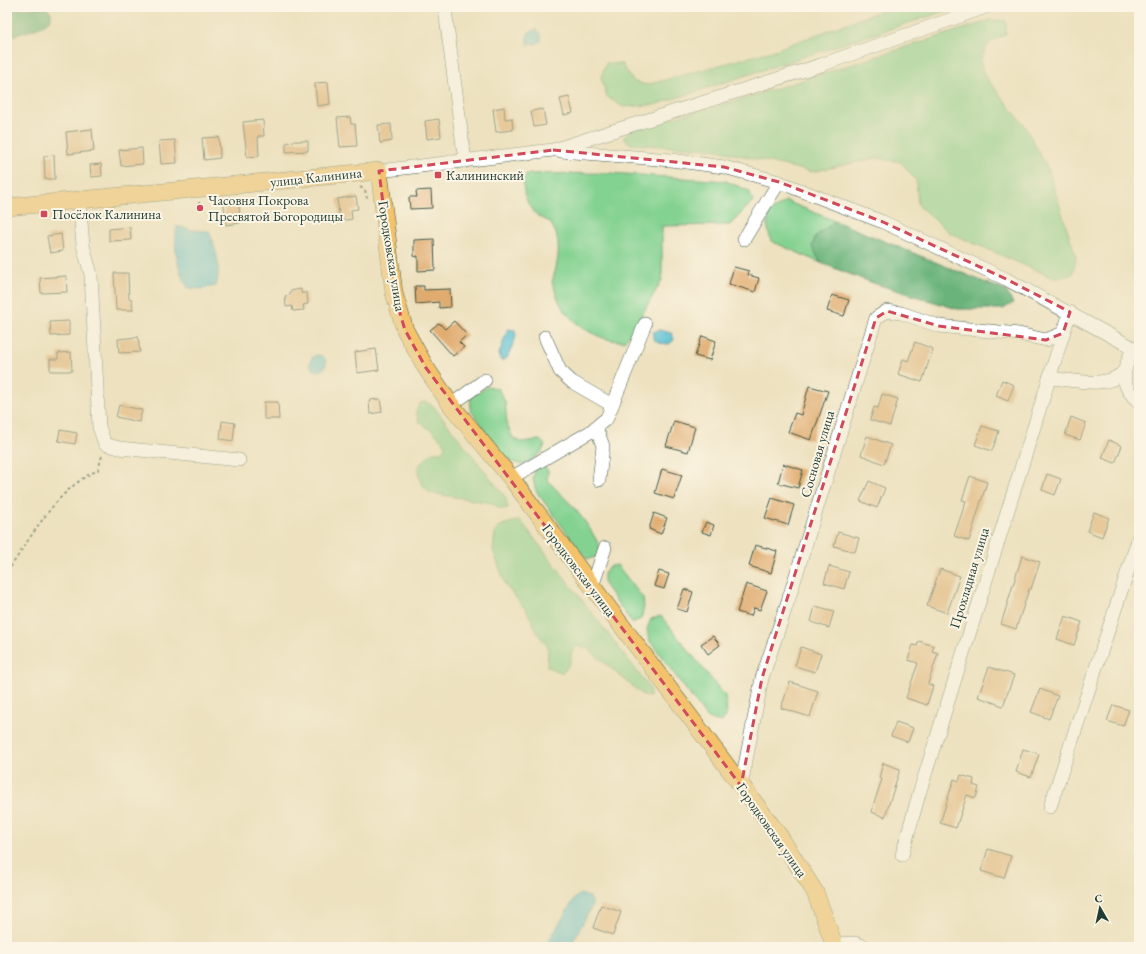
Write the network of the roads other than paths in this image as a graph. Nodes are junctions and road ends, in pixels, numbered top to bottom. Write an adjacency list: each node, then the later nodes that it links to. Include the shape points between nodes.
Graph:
1 (986, 7): 3 (street, via 821,65)
2 (445, 10): 6 (street)
3 (608, 133): 4 (street); 5 (street, via 601,138 601,147)
4 (553, 150): 5 (street); 6 (street, улица Калинина)
5 (618, 155): 8 (street, via 724,167)
6 (465, 161): 7 (street, улица Калинина)
7 (379, 171): 9 (main road, улица Калинина); 21 (main road, Городковская улица, via 394,293 400,315 410,340)
8 (779, 182): 11 (street); 12 (street, via 883,222)
9 (79, 200): 10 (main road, улица Калинина); 24 (street, via 83,245 91,275 99,427 105,444 119,448)
10 (7, 207)
11 (744, 239)
12 (1070, 312): 14 (street, Прохладная улица); 16 (street)
13 (645, 324): 22 (street)
14 (1063, 333): 18 (street, Прохладная улица); 30 (street, Сосновая улица, via 1046,340 1019,334 939,326 902,313 887,311 876,318 762,678)
15 (545, 337): 22 (street, via 560,371 572,382)
16 (1136, 349): 17 (street)
17 (1125, 370): 18 (street, via 1121,375 1108,381); 20 (street, via 1123,380 1130,394)
18 (1049, 378): 32 (street, Прохладная улица)
19 (485, 380): 21 (street)
20 (1139, 402)
21 (451, 405): 25 (main road, Городковская улица)
22 (612, 405): 23 (street, via 607,418)
23 (596, 427): 25 (street); 26 (street, via 603,446)
24 (239, 460)
25 (511, 478): 29 (main road, Городковская улица)
26 (599, 480)
27 (1139, 537): 31 (street)
28 (605, 548): 29 (street)
29 (592, 587): 30 (main road, Городковская улица)
30 (741, 786): 33 (main road, Городковская улица, via 780,837 815,892)
31 (1050, 806)
32 (902, 855)
33 (835, 945): 34 (street, via 855,943)
34 (866, 947)

